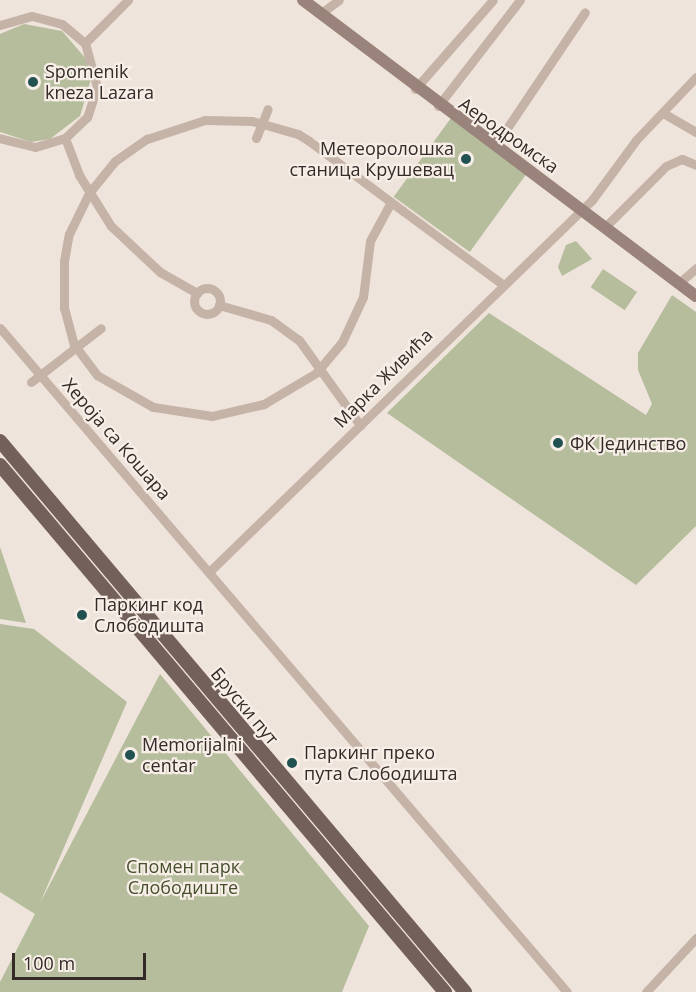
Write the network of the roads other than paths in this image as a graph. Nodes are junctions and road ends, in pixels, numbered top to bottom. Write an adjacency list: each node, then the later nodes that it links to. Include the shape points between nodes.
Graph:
1 (128, 0): 9 (street)
2 (303, 0): 7 (street, Аеродромска)
3 (339, 0): 7 (street)
4 (493, 0): 11 (street)
5 (520, 0): 12 (street)
6 (585, 12): 20 (street)
7 (321, 13): 11 (street, Аеродромска)
8 (1, 22): 9 (street, via 47,18)
9 (85, 43): 18 (street, via 97,87 87,117)
10 (696, 77): 14 (street, Марка Живића)
11 (415, 89): 12 (street, Аеродромска)
12 (438, 106): 20 (street, Аеродромска)
13 (268, 109): 15 (street)
14 (663, 113): 16 (street); 24 (street, Марка Живића)
15 (261, 123): 19 (street); 22 (street, via 224,118 175,126 129,150); 23 (street, via 298,134)
16 (696, 132)
17 (0, 138): 18 (street, via 35,147)
18 (65, 138): 22 (street)
19 (255, 138)
20 (495, 146): 24 (street, Аеродромска)
21 (696, 165): 25 (street, via 682,159 666,166)
22 (89, 193): 29 (street, via 125,242 160,272); 34 (street, via 69,234 64,261 64,308)
23 (391, 202): 28 (street); 35 (street, via 370,241 368,274 354,319)
24 (581, 208): 25 (street, Аеродромска); 28 (street, Марка Живића)
25 (605, 227): 27 (street, Аеродромска)
26 (696, 268): 27 (street)
27 (679, 283): 30 (street, Аеродромска)
28 (502, 284): 38 (street, Марка Живића)
29 (197, 293): 31 (street, via 212,288); 31 (street, via 195,306 202,312)
30 (696, 296)
31 (219, 305): 35 (street, via 271,320)
32 (0, 328): 36 (street, Хероја са Кошара)
33 (101, 328): 34 (street)
34 (74, 345): 35 (street, via 117,390 184,415 246,411 288,393); 36 (street)
35 (323, 367): 38 (street)
36 (40, 375): 37 (street); 41 (street, Хероја са Кошара)
37 (31, 382)
38 (360, 424): 41 (street, Марка Живића)
39 (0, 441): 44 (main road, Бруски пут)
40 (0, 465): 43 (main road, Бруски пут)
41 (209, 572): 45 (street, Хероја са Кошара)
42 (696, 938): 46 (street)
43 (445, 992)
44 (465, 992)
45 (567, 992)
46 (646, 992)

